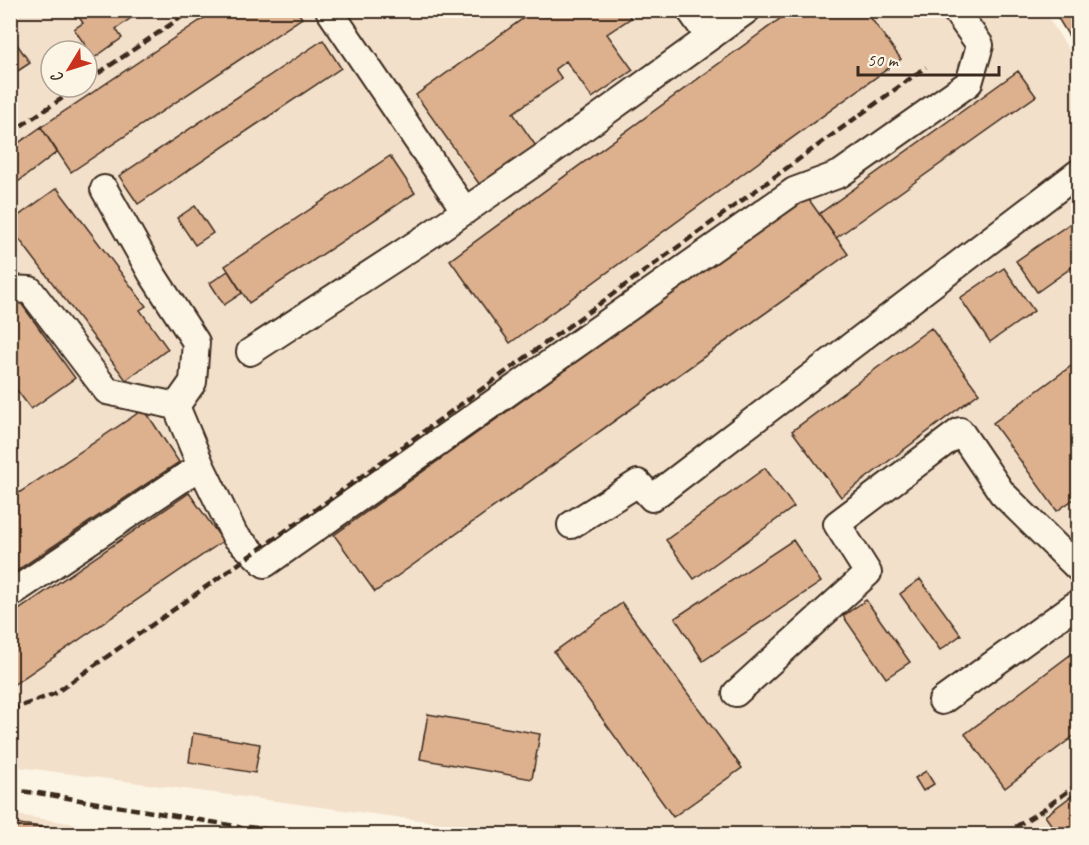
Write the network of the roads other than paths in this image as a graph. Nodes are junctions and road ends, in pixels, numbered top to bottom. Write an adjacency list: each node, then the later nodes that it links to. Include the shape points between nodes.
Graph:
1 (329, 10): 8 (lane)
2 (690, 10): 5 (lane)
3 (747, 10): 5 (lane)
4 (955, 10): 12 (lane, via 980,45 969,84 840,174 794,190 265,564 235,536)
5 (710, 37): 8 (lane)
6 (1078, 173): 13 (lane, via 652,498 638,483)
7 (104, 189): 11 (lane, via 196,342 193,382)
8 (465, 211): 10 (lane)
9 (10, 289): 11 (lane, via 30,290 107,391)
10 (250, 352)
11 (176, 406): 12 (lane)
12 (201, 466): 15 (lane)
13 (571, 525)
14 (1078, 568): 17 (lane, via 1002,493 960,431 837,524 868,573)
15 (10, 594)
16 (1078, 603): 18 (lane)
17 (736, 693)
18 (942, 701)

